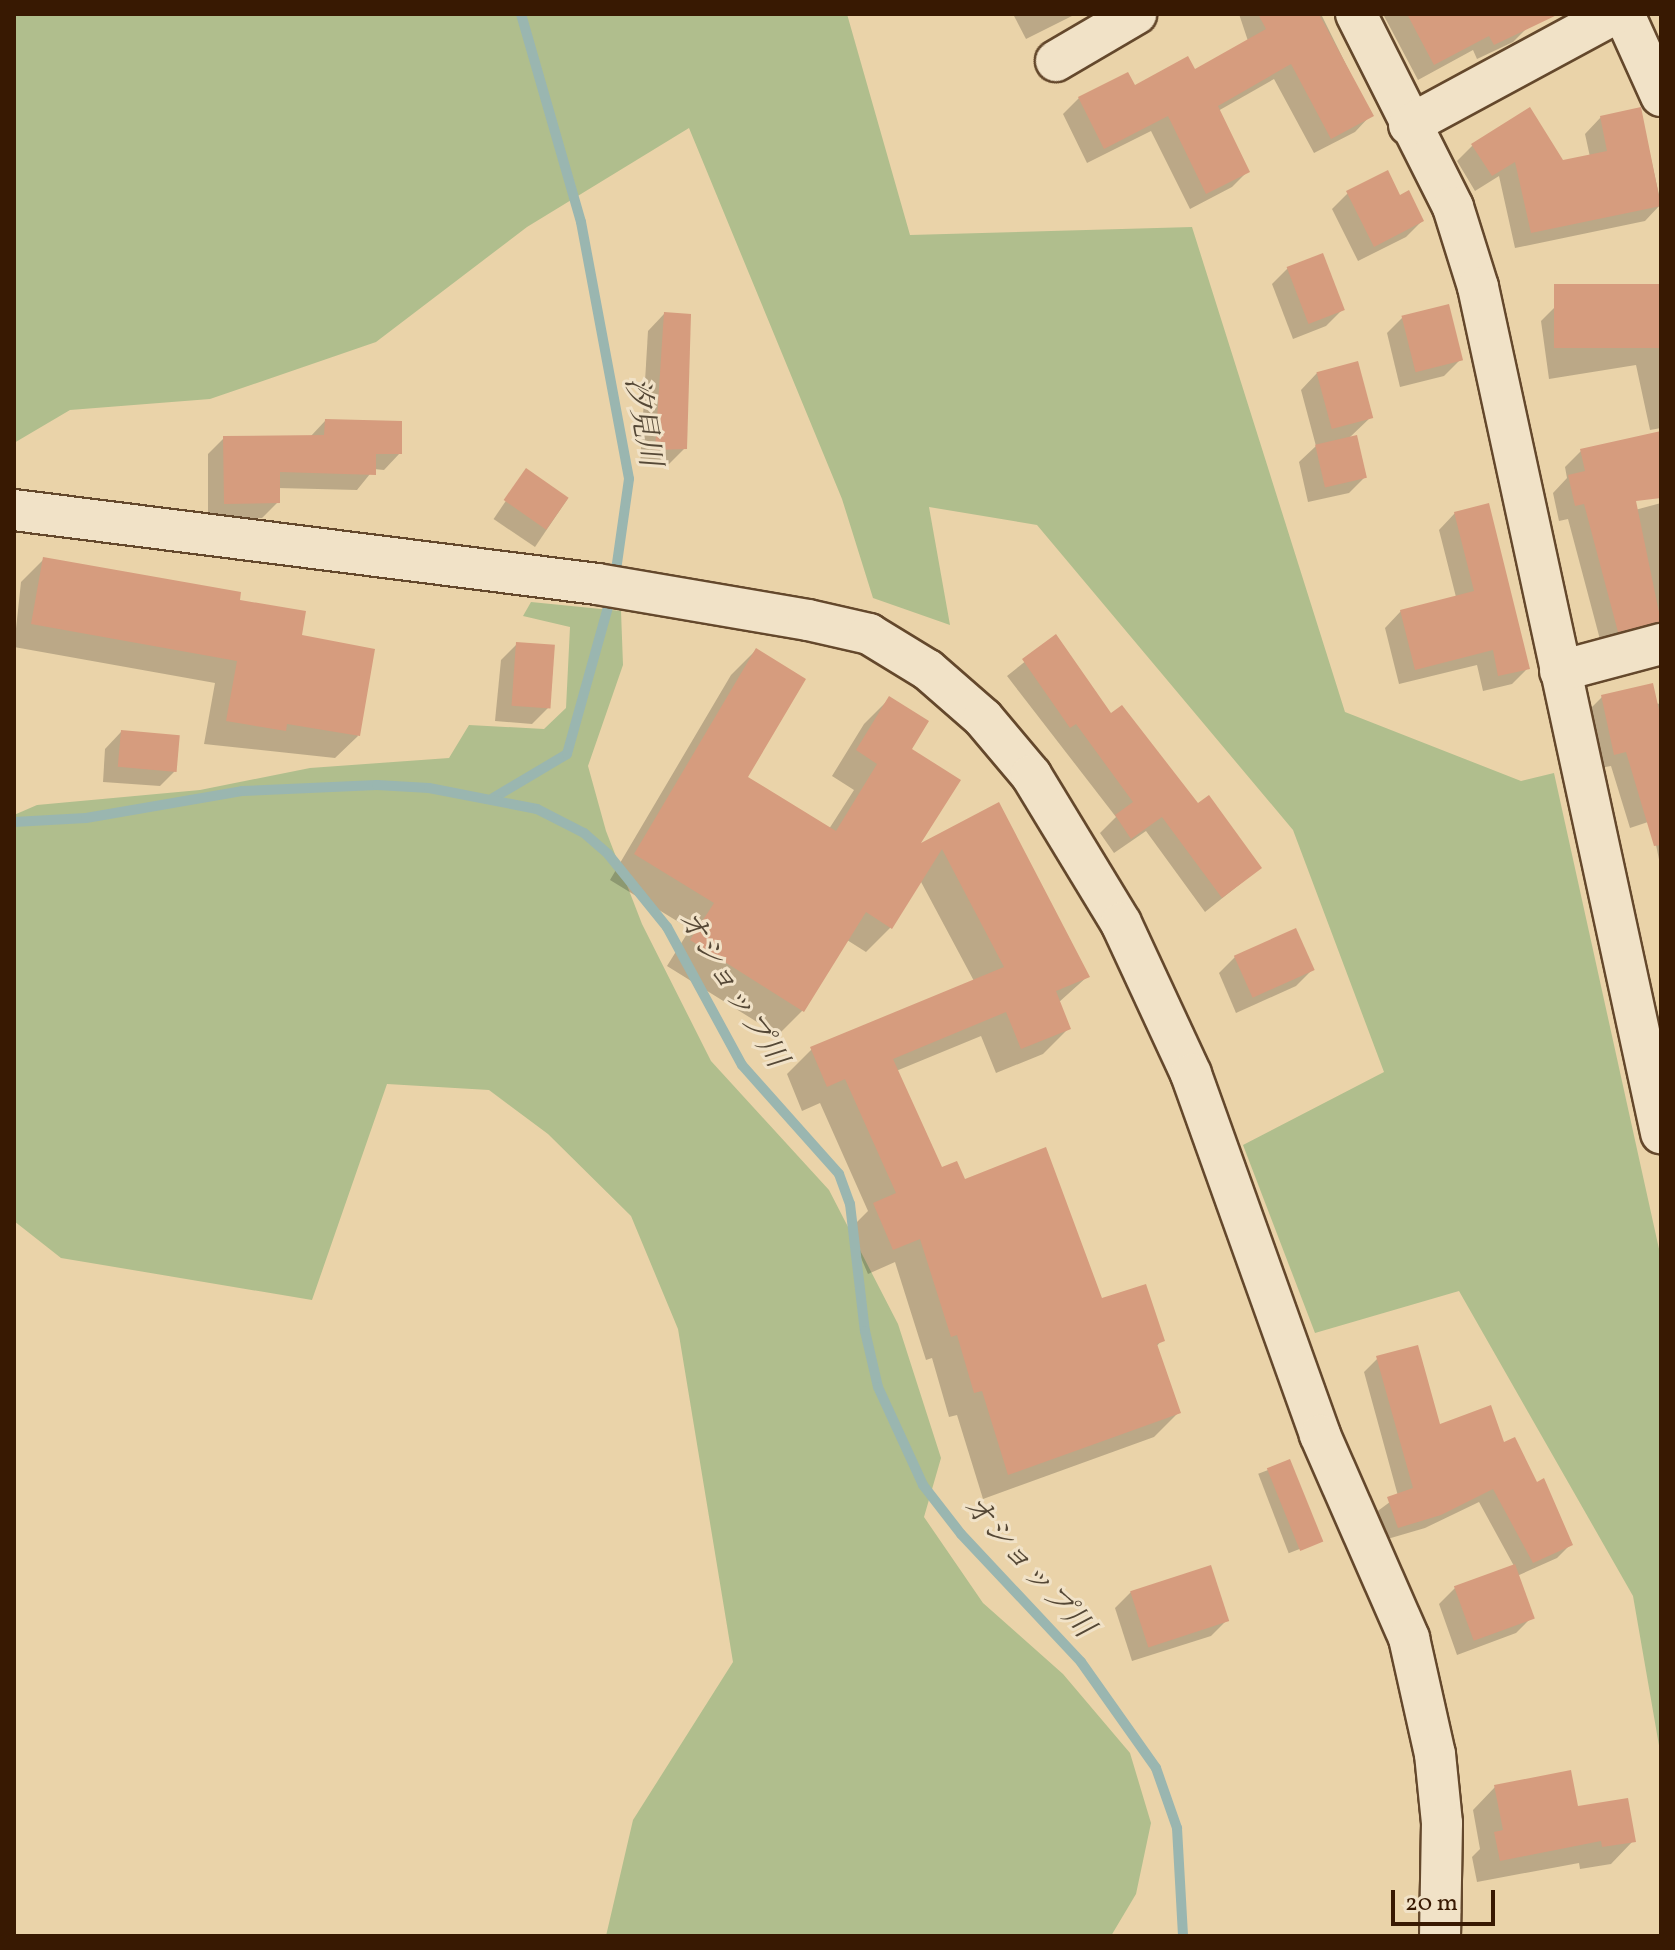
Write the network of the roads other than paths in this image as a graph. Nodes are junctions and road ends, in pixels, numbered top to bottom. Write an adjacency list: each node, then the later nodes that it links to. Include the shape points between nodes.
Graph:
1 (1136, 14): 5 (street)
2 (1356, 14): 7 (street)
3 (1614, 14): 7 (street)
4 (1624, 14): 6 (street)
5 (1056, 61)
6 (1661, 96)
7 (1409, 125): 10 (street, via 1453,207 1478,287)
8 (14, 510): 12 (street, via 597,584 869,634 928,670 983,718 1031,775 1121,923 1191,1074 1320,1435 1409,1638 1435,1754 1441,1809)
9 (1661, 644): 10 (street)
10 (1560, 671): 11 (street)
11 (1661, 1133)
12 (1440, 1936)

